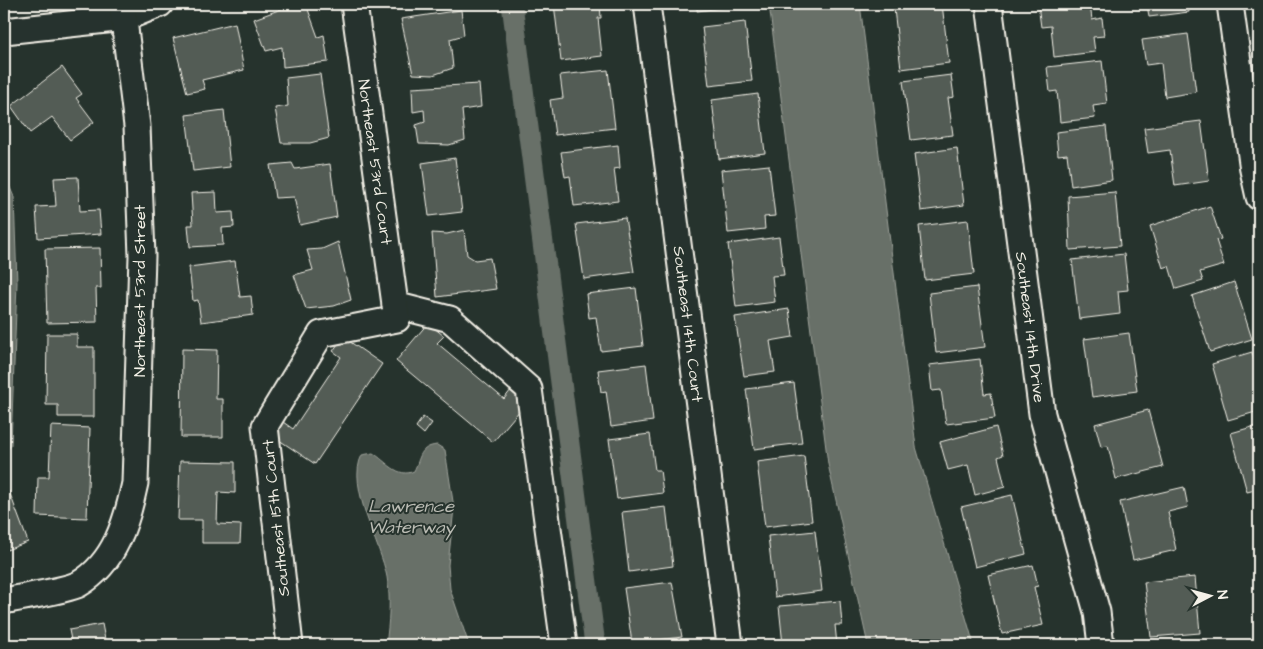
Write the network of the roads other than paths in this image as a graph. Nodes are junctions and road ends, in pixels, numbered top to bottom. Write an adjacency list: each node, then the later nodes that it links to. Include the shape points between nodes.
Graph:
1 (160, 4): 6 (street)
2 (354, 4): 10 (street, Northeast 53rd Court)
3 (647, 4): 14 (street, Southeast 14th Court)
4 (989, 4): 15 (street, Southeast 14th Drive, via 1042,414 1097,612)
5 (1230, 4): 8 (street)
6 (123, 11): 7 (street); 11 (street, Northeast 53rd Street, via 137,126 142,256 135,483 117,544 98,570 77,584)
7 (4, 31)
8 (1248, 68): 9 (street, via 1253,170)
9 (1259, 197)
10 (396, 312): 12 (street, Southeast 15th Court, via 321,334 265,426); 13 (street, via 450,319 529,389)
11 (4, 601)
12 (290, 645)
13 (564, 645)
14 (730, 645)
15 (1101, 645)

